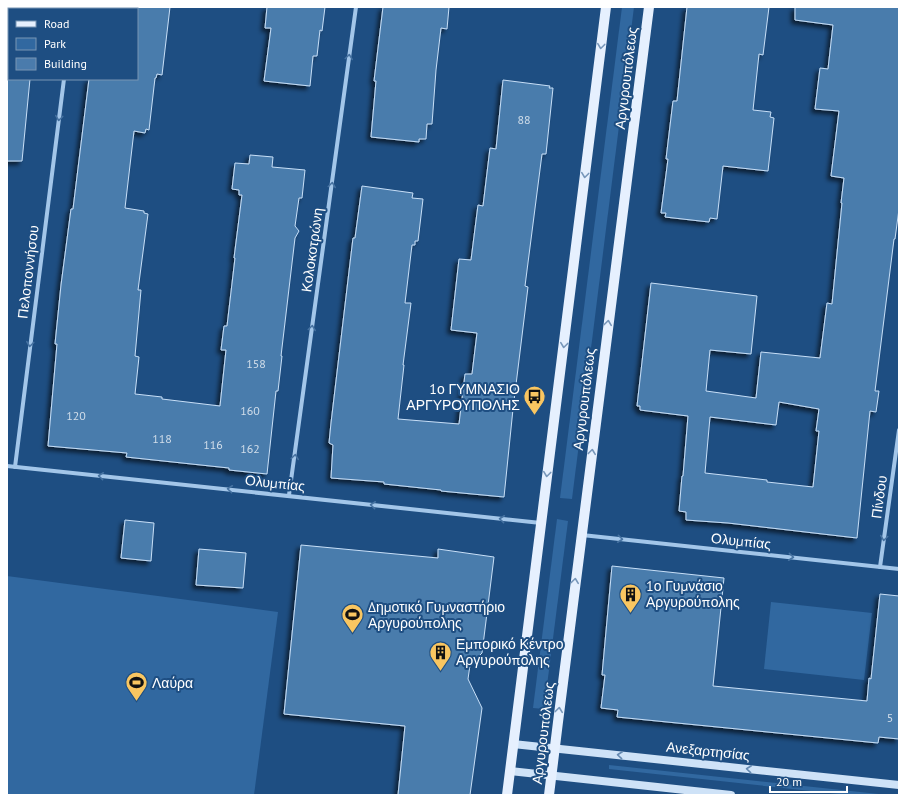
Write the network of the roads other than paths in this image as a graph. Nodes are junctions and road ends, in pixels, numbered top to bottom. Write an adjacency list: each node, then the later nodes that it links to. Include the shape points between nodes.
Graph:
1 (356, 7): 8 (street, Κολοκοτρώνη, one-way to 1)
2 (606, 7): 9 (main road, Αργυρουπόλεως, one-way to 9)
3 (649, 7): 10 (main road, Αργυρουπόλεως, one-way to 3)
4 (64, 80): 7 (street, Πελοποννήσου, one-way to 7)
5 (899, 430): 11 (street, Πίνδου, one-way to 11)
6 (7, 466): 7 (street, Ολυμπίας)
7 (15, 467): 8 (street, Ολυμπίας, one-way to 7)
8 (290, 496): 9 (street, Ολυμπίας, one-way to 8)
9 (541, 523): 13 (main road, Αργυρουπόλεως)
10 (581, 535): 11 (street, Ολυμπίας, one-way to 11); 14 (main road, Αργυρουπόλεως, one-way to 10)
11 (880, 567): 12 (street, Ολυμπίας)
12 (899, 569)
13 (513, 744): 14 (main road, Ανεξαρτησίας); 15 (main road, Αργυρουπόλεως)
14 (554, 748): 16 (main road, Αργυρουπόλεως); 17 (main road, Ανεξαρτησίας, one-way to 14)
15 (510, 771): 16 (main road); 18 (main road, Αργυρουπόλεως)
16 (552, 776): 19 (main road, Αργυρουπόλεως); 20 (main road)
17 (899, 785)
18 (507, 795)
19 (549, 795)
20 (730, 795)

